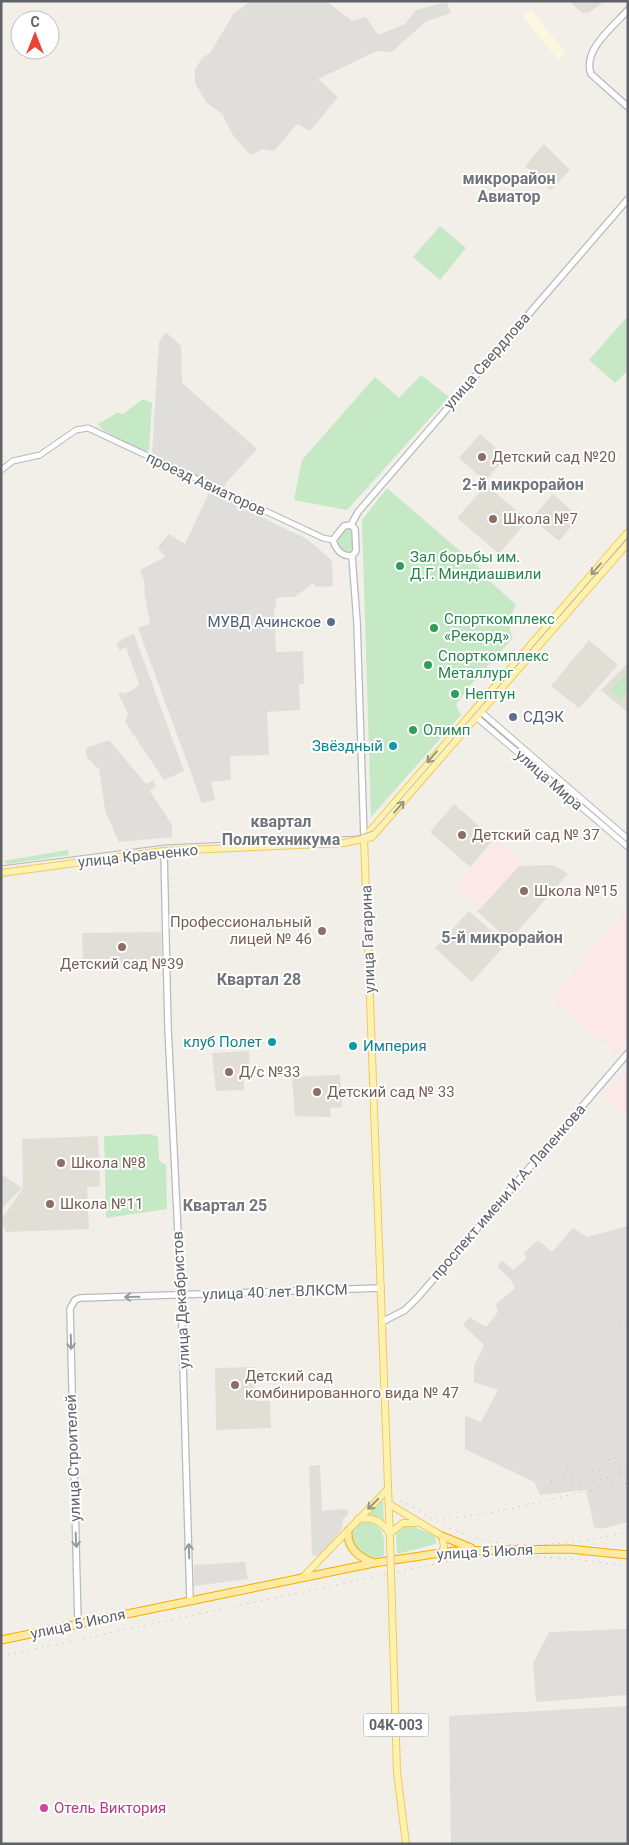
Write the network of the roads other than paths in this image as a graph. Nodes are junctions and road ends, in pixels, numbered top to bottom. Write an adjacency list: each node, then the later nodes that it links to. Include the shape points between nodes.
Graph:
1 (628, 10): 2 (main road, via 592,51 588,67 590,74)
2 (628, 107)
3 (628, 199): 5 (main road, улица Свердлова, via 424,433)
4 (1, 470): 7 (street, проезд Авиаторов, via 14,461 45,453 80,428 88,428 232,497)
5 (350, 525): 7 (main road, via 339,530); 9 (main road, via 355,529 356,546)
6 (628, 532): 10 (main road, one-way to 10)
7 (333, 540): 9 (main road, via 342,554)
8 (628, 543): 11 (main road, улица Кравченко)
9 (352, 556): 13 (main road, улица Гагарина)
10 (473, 710): 11 (street, улица Мира); 13 (main road, one-way to 13)
11 (479, 715): 12 (street, улица Мира); 13 (main road, улица Кравченко, one-way to 11, via 377,833)
12 (608, 826): 14 (street, улица Мира); 15 (street, улица Мира)
13 (364, 838): 16 (main road, улица Кравченко, via 344,843); 19 (main road, улица Гагарина)
14 (628, 839)
15 (628, 847)
16 (164, 851): 17 (main road, улица Кравченко); 20 (main road, улица Декабристов, via 168,1028)
17 (1, 873)
18 (628, 1053): 22 (main road, проспект имени И.А. Лапенкова, via 419,1296 406,1310)
19 (381, 1288): 20 (main road, улица 40 лет ВЛКСМ); 22 (main road, улица Гагарина)
20 (181, 1296): 21 (main road, улица 40 лет ВЛКСМ, one-way to 21); 35 (main road, улица Декабристов, one-way to 20)
21 (80, 1298): 36 (main road, улица Строителей, one-way to 36, via 70,1309)
22 (382, 1322): 23 (main road, улица Гагарина)
23 (388, 1489): 24 (main road, улица Гагарина); 25 (main road, one-way to 25)
24 (388, 1504): 26 (main road); 28 (main road, улица Гагарина)
25 (358, 1519): 27 (main road); 28 (main road, via 379,1521)
26 (420, 1524): 28 (main road, via 403,1523); 29 (main road)
27 (348, 1531): 33 (highway, via 350,1546 361,1558); 34 (main road)
28 (390, 1533): 38 (main road, улица Гагарина / 04К-003, bridge, via 397,1772)
29 (442, 1536): 30 (highway); 31 (main road)
30 (478, 1550): 31 (highway, улица 5 Июля); 32 (highway, улица 5 Июля, via 569,1549)
31 (442, 1553): 33 (highway, улица 5 Июля)
32 (628, 1555)
33 (374, 1564): 34 (highway, улица 5 Июля)
34 (314, 1573): 35 (highway, улица 5 Июля)
35 (190, 1600): 36 (highway, улица 5 Июля)
36 (78, 1624): 37 (highway, улица 5 Июля)
37 (1, 1640)
38 (406, 1844)

